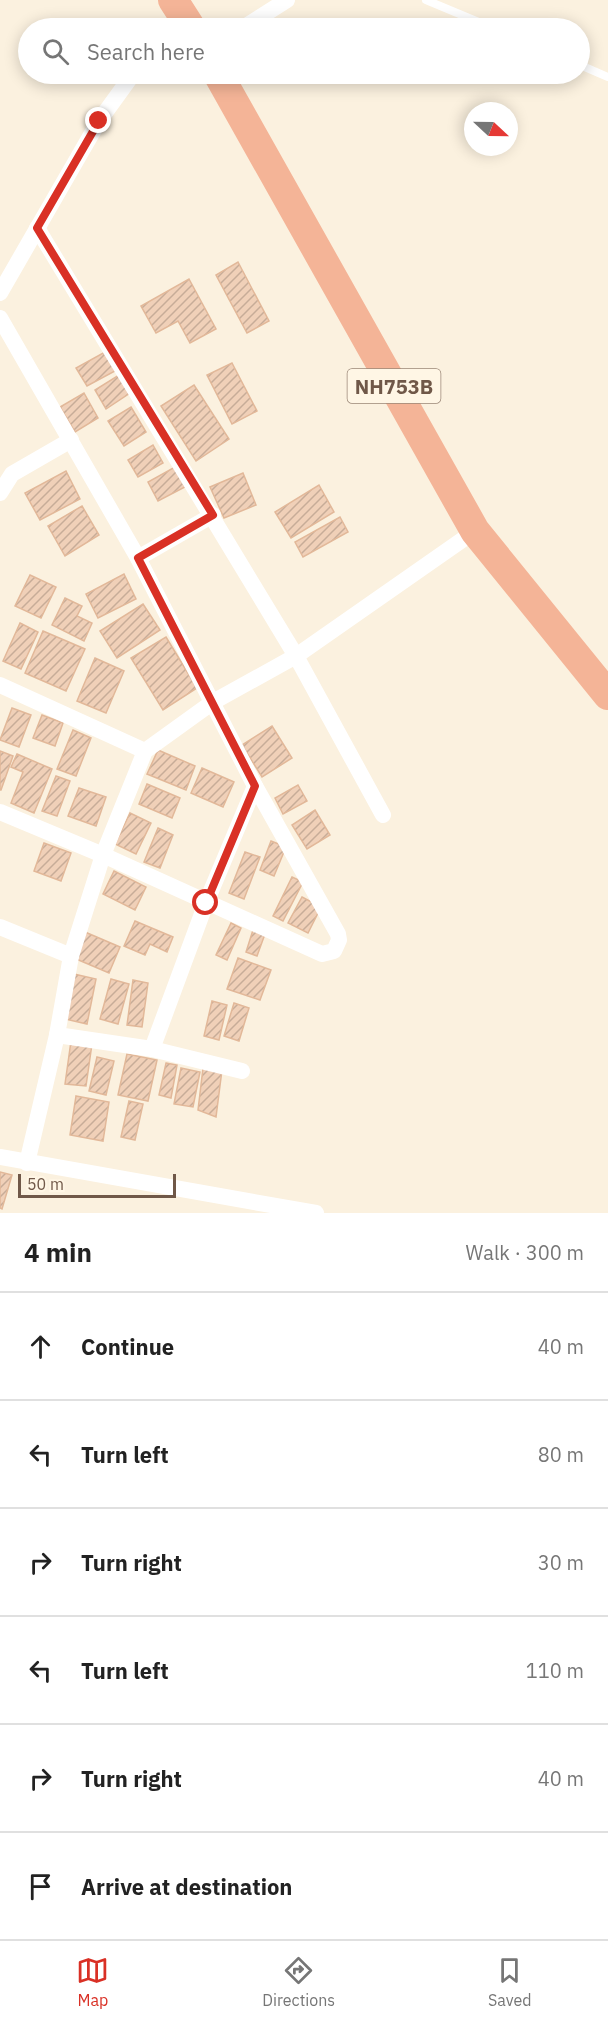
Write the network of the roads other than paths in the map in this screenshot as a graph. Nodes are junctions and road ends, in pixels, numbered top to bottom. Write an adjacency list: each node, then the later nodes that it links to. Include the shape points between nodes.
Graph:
1 (287, 0): 3 (street)
2 (426, 0): 4 (lane)
3 (259, 18)
4 (469, 18)
5 (590, 70): 6 (lane)
6 (608, 78)
7 (127, 84): 9 (street, via 99,121)
8 (224, 84): 15 (highway, NH753B)
9 (37, 228): 10 (street); 14 (street)
10 (0, 293)
11 (0, 318): 12 (street)
12 (70, 440): 13 (street, via 12,474); 16 (street)
13 (0, 493)
14 (213, 515): 16 (street); 17 (street)
15 (475, 531): 17 (street); 19 (highway, NH753B)
16 (138, 558): 20 (street)
17 (296, 656): 20 (street); 24 (street)
18 (0, 685): 21 (street)
19 (602, 687)
20 (213, 702): 21 (street); 22 (street)
21 (145, 751): 25 (street)
22 (255, 786): 26 (street); 26 (street, via 338,934 338,947 322,954)
23 (0, 812): 25 (street)
24 (383, 815)
25 (103, 855): 26 (street); 28 (street)
26 (206, 903): 30 (street)
27 (0, 927): 28 (street)
28 (71, 956): 29 (street)
29 (57, 1035): 30 (street); 33 (street)
30 (153, 1049): 31 (street)
31 (242, 1071)
32 (0, 1156): 33 (street)
33 (27, 1163): 34 (street, via 187,1191)
34 (238, 1206): 35 (street)
35 (316, 1213)

